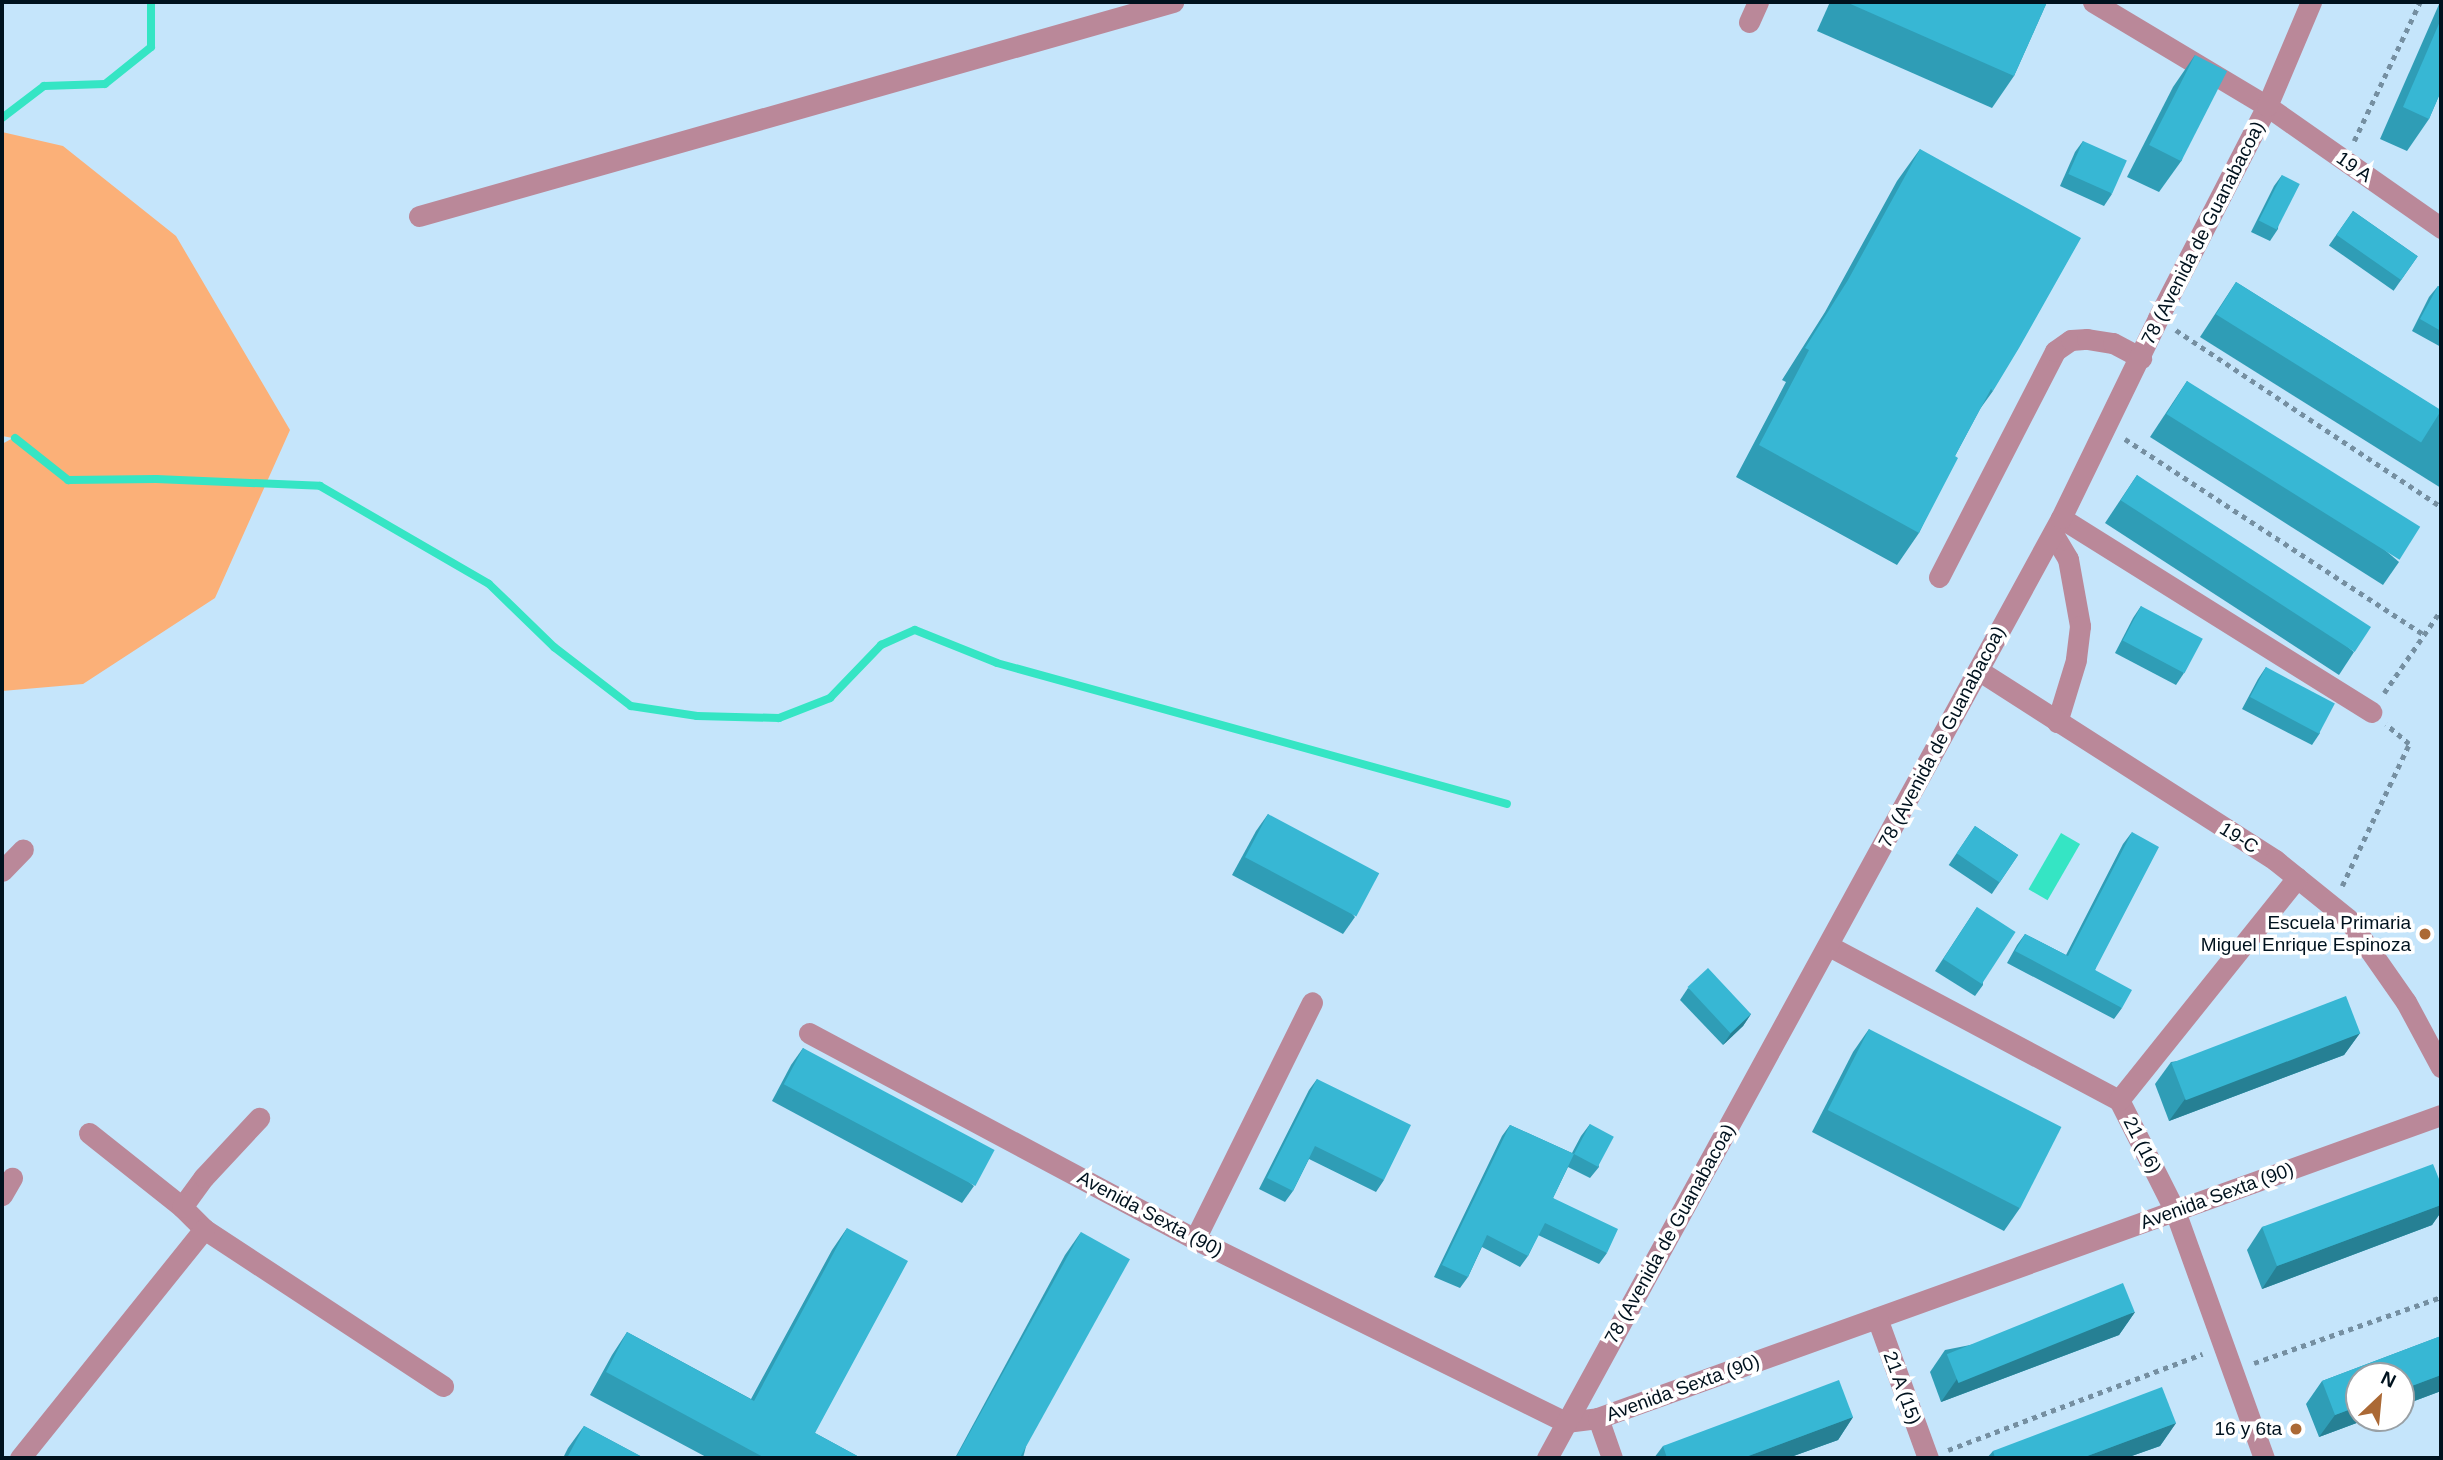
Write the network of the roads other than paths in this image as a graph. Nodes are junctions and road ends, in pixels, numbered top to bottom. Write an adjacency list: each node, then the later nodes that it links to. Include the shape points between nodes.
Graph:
1 (1173, 2): 7 (street)
2 (1758, 2): 5 (street)
3 (2093, 2): 6 (street, 19 A)
4 (2311, 2): 6 (street, 78 (Avenida de Guanabacoa))
5 (1748, 22)
6 (2267, 106): 8 (street, 19 A); 9 (street, 78 (Avenida de Guanabacoa))
7 (419, 216)
8 (2441, 228)
9 (2141, 358): 10 (street, 78 (Avenida de Guanabacoa)); 11 (street, via 2113,343 2087,339 2071,340 2055,351)
10 (2057, 526): 12 (street, 78 (Avenida de Guanabacoa)); 13 (street); 14 (street, via 2080,626 2076,660)
11 (1939, 577)
12 (1978, 670): 14 (street, 19-C); 18 (street, 78 (Avenida de Guanabacoa))
13 (2371, 712)
14 (2057, 722): 17 (street, 19-C)
15 (23, 849): 16 (street)
16 (2, 871)
17 (2297, 878): 21 (street, 19-C, via 2348,919 2406,1002); 22 (street)
18 (1829, 946): 22 (street, 21 (16)); 33 (street, 78 (Avenida de Guanabacoa))
19 (1312, 1002): 29 (street)
20 (809, 1033): 29 (street, Avenida Sexta (90))
21 (2441, 1067)
22 (2119, 1100): 27 (street, 21 (16))
23 (2441, 1115): 27 (street, Avenida Sexta (90))
24 (259, 1118): 26 (street)
25 (89, 1133): 26 (street)
26 (182, 1208): 28 (street)
27 (2175, 1211): 30 (street, Avenida Sexta (90)); 38 (street, 21 (16))
28 (204, 1229): 31 (street); 34 (street)
29 (1195, 1238): 33 (street, Avenida Sexta (90))
30 (1877, 1318): 32 (street, Avenida Sexta (90)); 37 (street, 21 A (15))
31 (443, 1386)
32 (1598, 1419): 33 (street, Avenida Sexta (90)); 36 (street)
33 (1566, 1422): 35 (street, 78 (Avenida de Guanabacoa))
34 (20, 1458)
35 (1547, 1458)
36 (1612, 1458)
37 (1928, 1458)
38 (2264, 1458)

